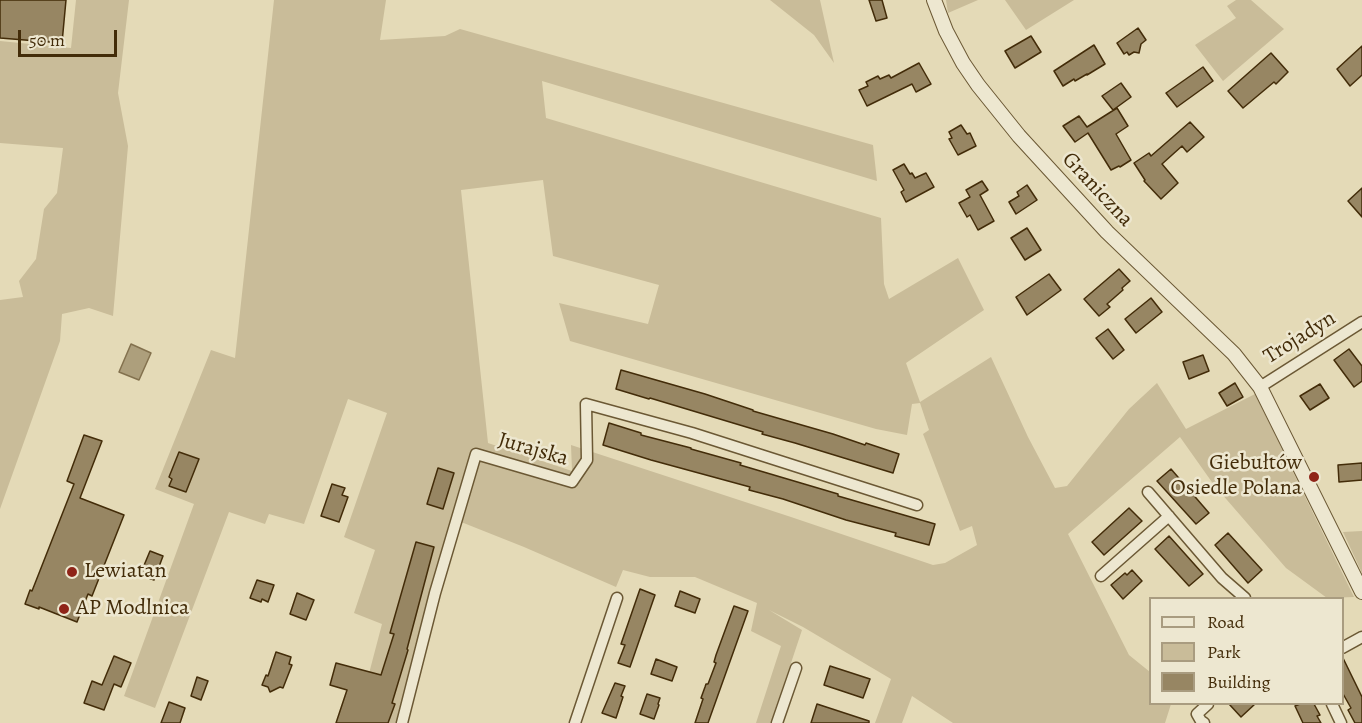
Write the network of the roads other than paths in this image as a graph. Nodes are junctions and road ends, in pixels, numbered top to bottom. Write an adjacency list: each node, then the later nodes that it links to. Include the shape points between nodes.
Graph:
1 (934, 0): 3 (street, Graniczna, via 963,63 1019,136 1114,239 1234,354)
2 (1362, 322): 3 (street, Trojadyn)
3 (1260, 387): 8 (street, Graniczna)
4 (1148, 492): 6 (street)
5 (917, 505): 16 (street, Jurajska, via 692,433 585,404 588,459 572,482 476,454)
6 (1169, 516): 7 (street); 9 (street, via 1222,578)
7 (1101, 576)
8 (1362, 592)
9 (1244, 597)
10 (617, 598): 17 (street)
11 (1362, 637): 12 (street)
12 (1344, 647)
13 (796, 668): 18 (street)
14 (1207, 705): 19 (street, via 1197,714)
15 (1332, 705): 20 (street)
16 (402, 723)
17 (575, 723)
18 (777, 723)
19 (1204, 723)
20 (1341, 723)

